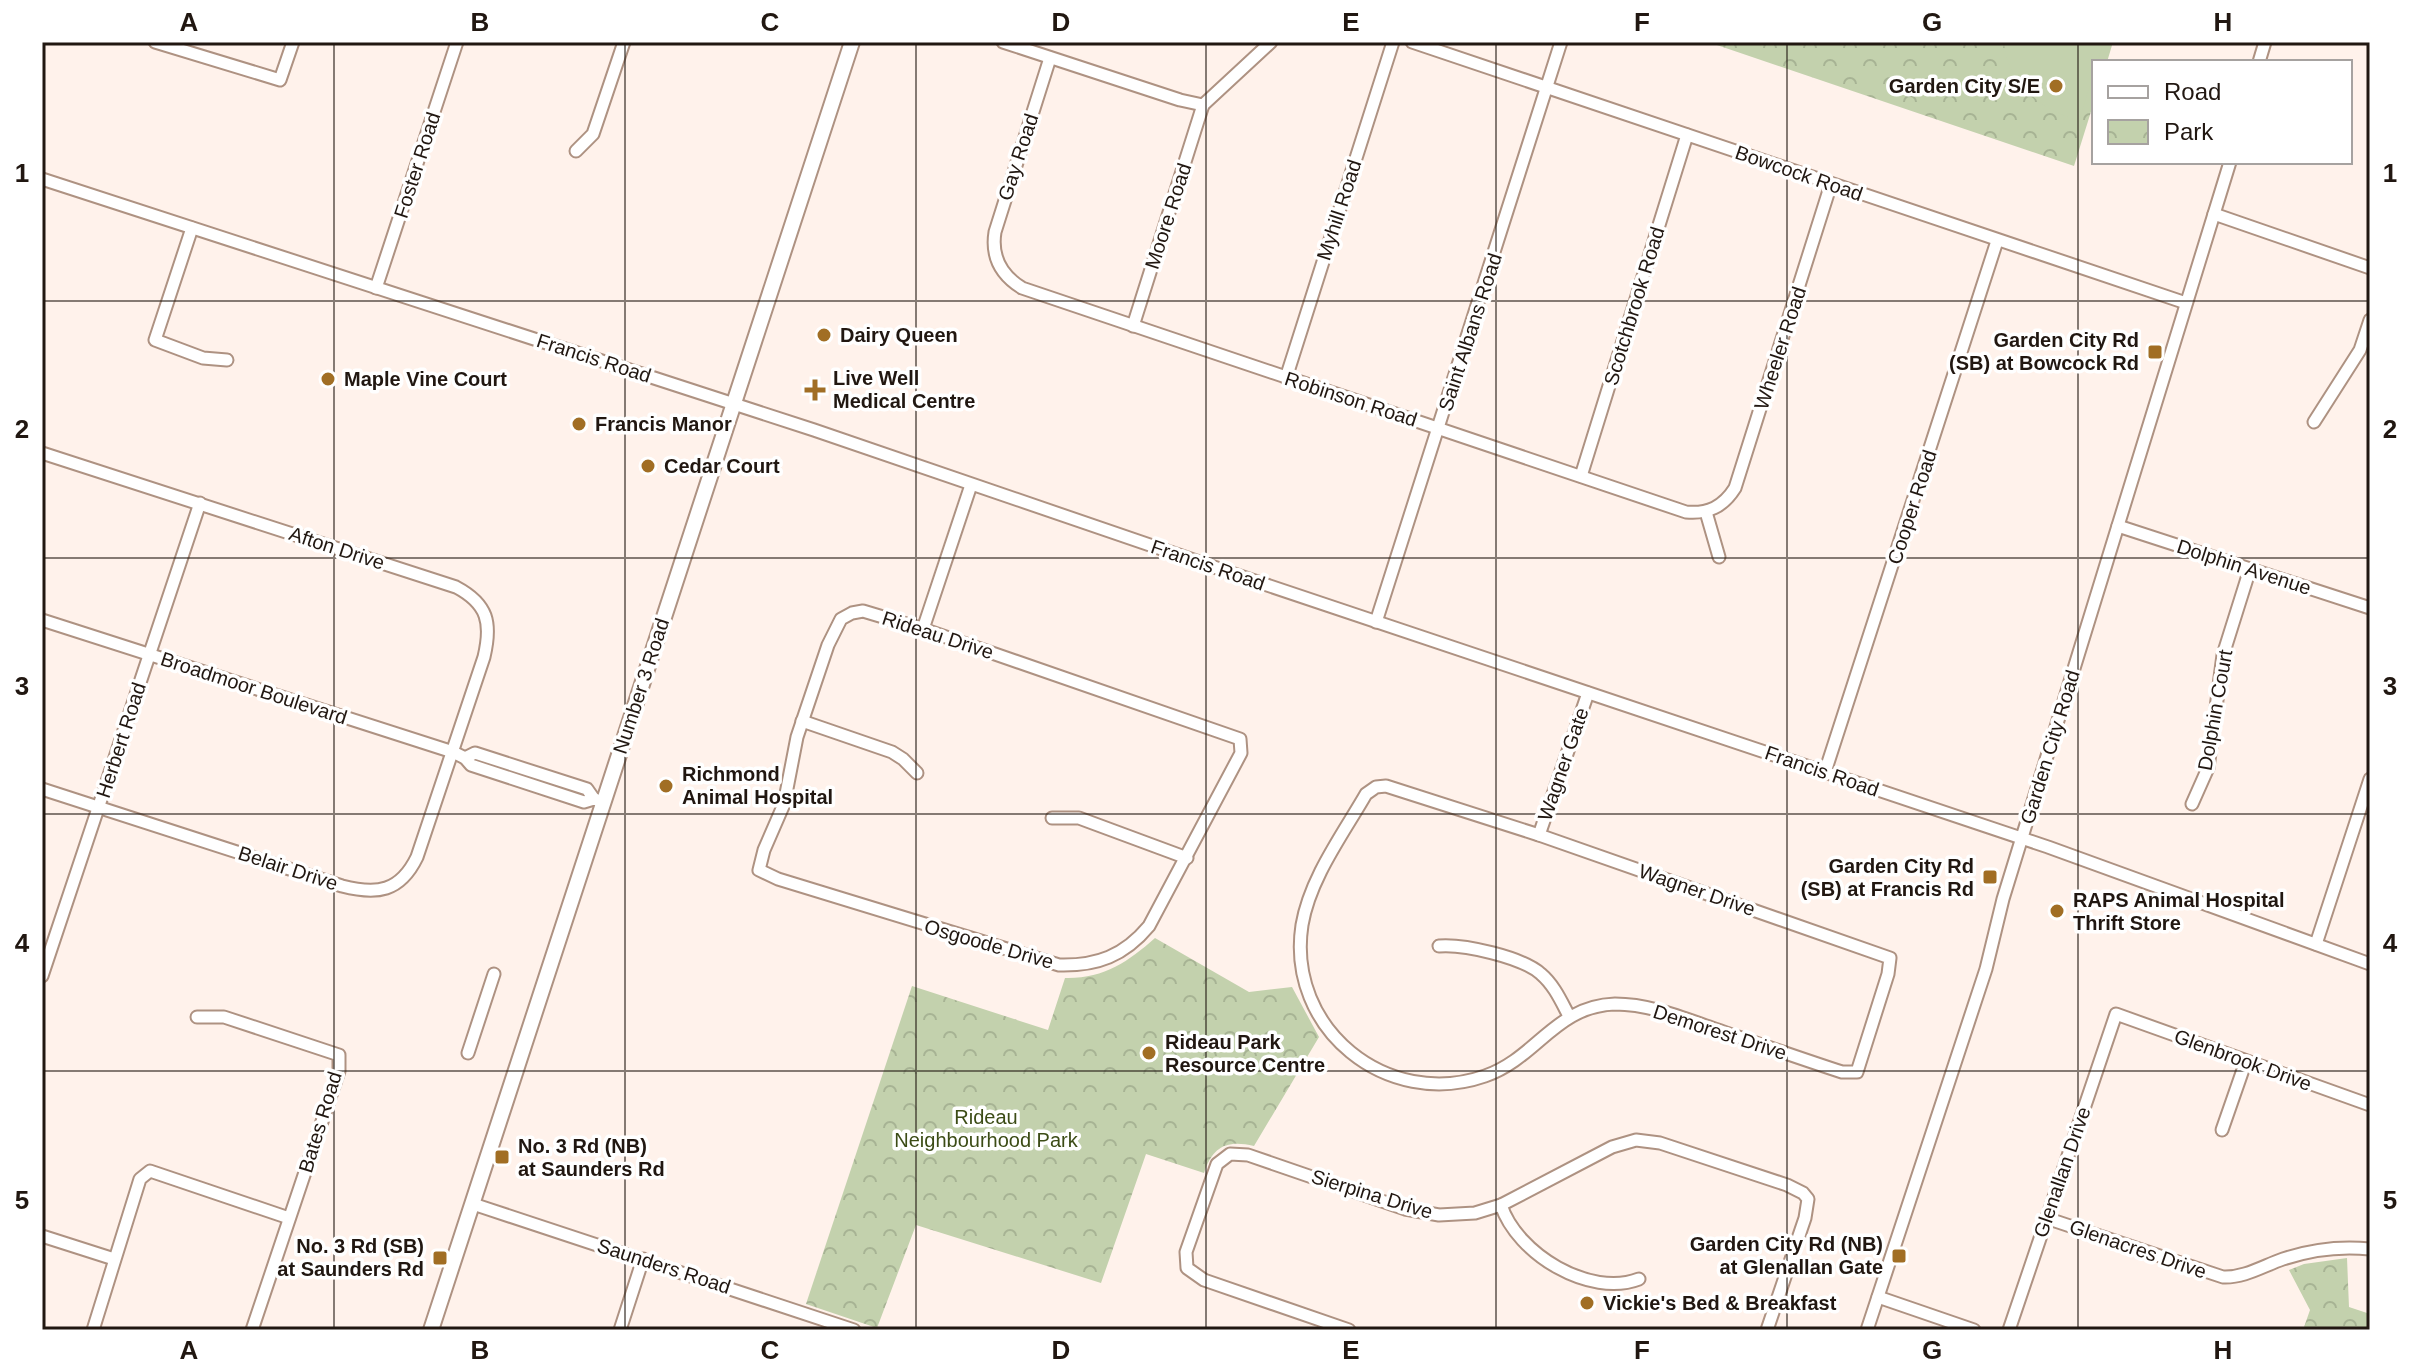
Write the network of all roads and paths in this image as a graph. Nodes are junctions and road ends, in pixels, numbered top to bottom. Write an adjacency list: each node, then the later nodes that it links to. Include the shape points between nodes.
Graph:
1 (155, 42): 2 (street, via 280,80)
2 (293, 42)
3 (457, 42): 24 (street, Foster Road)
4 (624, 42): 15 (street, via 593,133)
5 (852, 42): 30 (main road, Number 3 Road)
6 (1003, 42): 11 (street)
7 (1271, 42): 13 (street)
8 (1393, 42): 29 (street, Myhill Road)
9 (1412, 42): 12 (street, Bowcock Road)
10 (1561, 42): 12 (street, Saint Albans Road)
11 (1050, 58): 13 (street); 22 (street, Gay Road, via 995,232)
12 (1547, 88): 14 (street, Bowcock Road); 32 (street, Saint Albans Road)
13 (1203, 105): 27 (street, Moore Road)
14 (1687, 135): 18 (street, Bowcock Road); 34 (street, Scotchbrook Road)
15 (576, 151)
16 (2229, 164): 19 (street, Garden City Road)
17 (42, 179): 20 (street, Francis Road)
18 (1831, 184): 21 (street, Bowcock Road); 37 (street, Wheeler Road, via 1735,488)
19 (2214, 214): 23 (street); 25 (street, Garden City Road)
20 (192, 228): 24 (street, Francis Road); 28 (street, via 155,340 203,358)
21 (1997, 241): 25 (street, Bowcock Road); 50 (street, Cooper Road)
22 (996, 258): 27 (street, Robinson Road, via 1022,288)
23 (2370, 268)
24 (376, 288): 30 (street, Francis Road)
25 (2186, 303): 38 (street, Garden City Road)
26 (2370, 320): 31 (street, via 2360,350)
27 (1133, 326): 29 (street, Robinson Road)
28 (227, 360)
29 (1286, 378): 32 (street, Robinson Road)
30 (734, 404): 35 (street, Francis Road); 55 (main road, Number 3 Road)
31 (2314, 422)
32 (1439, 429): 34 (street, Robinson Road); 43 (street, Saint Albans Road)
33 (42, 453): 36 (street, Afton Drive)
34 (1581, 476): 37 (street, Robinson Road, via 1686,512)
35 (971, 485): 43 (street, Francis Road); 44 (street)
36 (200, 503): 45 (street, Herbert Road); 49 (street, Afton Drive, via 444,582 473,598 486,616 487,644)
37 (1706, 512): 39 (street)
38 (2118, 526): 40 (street, Dolphin Avenue); 60 (street, Garden City Road)
39 (1719, 557)
40 (2250, 569): 41 (street, Dolphin Avenue); 56 (street, Dolphin Court, via 2223,655 2208,768)
41 (2370, 608)
42 (42, 620): 45 (street, Broadmoor Boulevard)
43 (1376, 622): 46 (street, Francis Road)
44 (923, 629): 47 (street, Rideau Drive, via 863,611 845,616 828,645); 48 (street, Rideau Drive)
45 (149, 655): 49 (street, Broadmoor Boulevard); 57 (street, Herbert Road)
46 (1588, 693): 50 (street, Francis Road); 59 (street, Wagner Gate)
47 (802, 721): 51 (street, via 892,752); 62 (street, Rideau Drive, via 784,804)
48 (1240, 739): 61 (street, Osgoode Drive, via 1241,753)
49 (453, 752): 55 (street, Broadmoor Boulevard, via 465,758 475,753 587,789); 57 (street, Belair Drive, via 411,868 396,884 379,890 342,886)
50 (1825, 772): 60 (street, Francis Road)
51 (917, 773)
52 (2370, 779): 63 (street)
53 (1376, 787): 59 (street, Wagner Drive, via 1391,787); 69 (street, Demorest Drive, via 1366,794 1319,878 1301,931 1302,966 1311,1000 1339,1043 1390,1075 1446,1084 1503,1068)
54 (42, 789): 57 (street, Belair Drive)
55 (599, 800): 76 (main road, Number 3 Road)
56 (2192, 804)
57 (99, 808): 66 (street, Herbert Road)
58 (1052, 818): 61 (street, via 1079,818)
59 (1539, 835): 73 (street, Wagner Drive, via 1890,958 1857,1072)
60 (2022, 838): 63 (street, Francis Road); 85 (street, Garden City Road, via 1986,969)
61 (1187, 858): 62 (street, Osgoode Drive, via 1137,940 1101,962 1082,966 1043,962)
62 (759, 870)
63 (2316, 944): 65 (street, Francis Road)
64 (1439, 946): 69 (street, via 1470,946 1535,969)
65 (2370, 964)
66 (43, 969)
67 (494, 974): 71 (street)
68 (2116, 1014): 72 (street, Glenbrook Drive); 79 (street, Glenallan Drive)
69 (1569, 1016): 73 (street, Demorest Drive, via 1611,1004 1646,1007)
70 (197, 1017): 78 (street, Bates Road, via 224,1017 339,1055 339,1071)
71 (468, 1053)
72 (2246, 1061): 74 (street, Glenbrook Drive); 75 (street)
73 (1842, 1072)
74 (2370, 1105)
75 (2222, 1130)
76 (473, 1204): 83 (street, Saunders Road); 88 (main road, Number 3 Road)
77 (1501, 1205): 84 (street, via 1523,1243 1547,1262 1605,1284); 91 (street, Sierpina Drive, via 1464,1214 1423,1212 1248,1155 1230,1154 1220,1160 1186,1252 1187,1268 1204,1280); 92 (street, Sierpina Drive, via 1612,1147 1636,1140 1787,1185 1808,1199)
78 (289, 1218): 82 (street, via 150,1171 140,1179); 87 (street, Bates Road)
79 (2046, 1218): 81 (street, Glenacres Drive, via 2223,1277 2305,1253); 95 (street, Glenallan Drive)
80 (42, 1236): 82 (street)
81 (2370, 1249)
82 (114, 1259): 86 (street)
83 (643, 1259): 89 (street); 90 (street, Saunders Road)
84 (1639, 1279)
85 (1878, 1297): 93 (street, Garden City Road); 94 (street)
86 (93, 1330)
87 (252, 1330)
88 (431, 1330)
89 (620, 1330)
90 (854, 1330)
91 (1349, 1330)
92 (1767, 1330)
93 (1867, 1330)
94 (1974, 1330)
95 (2009, 1330)

